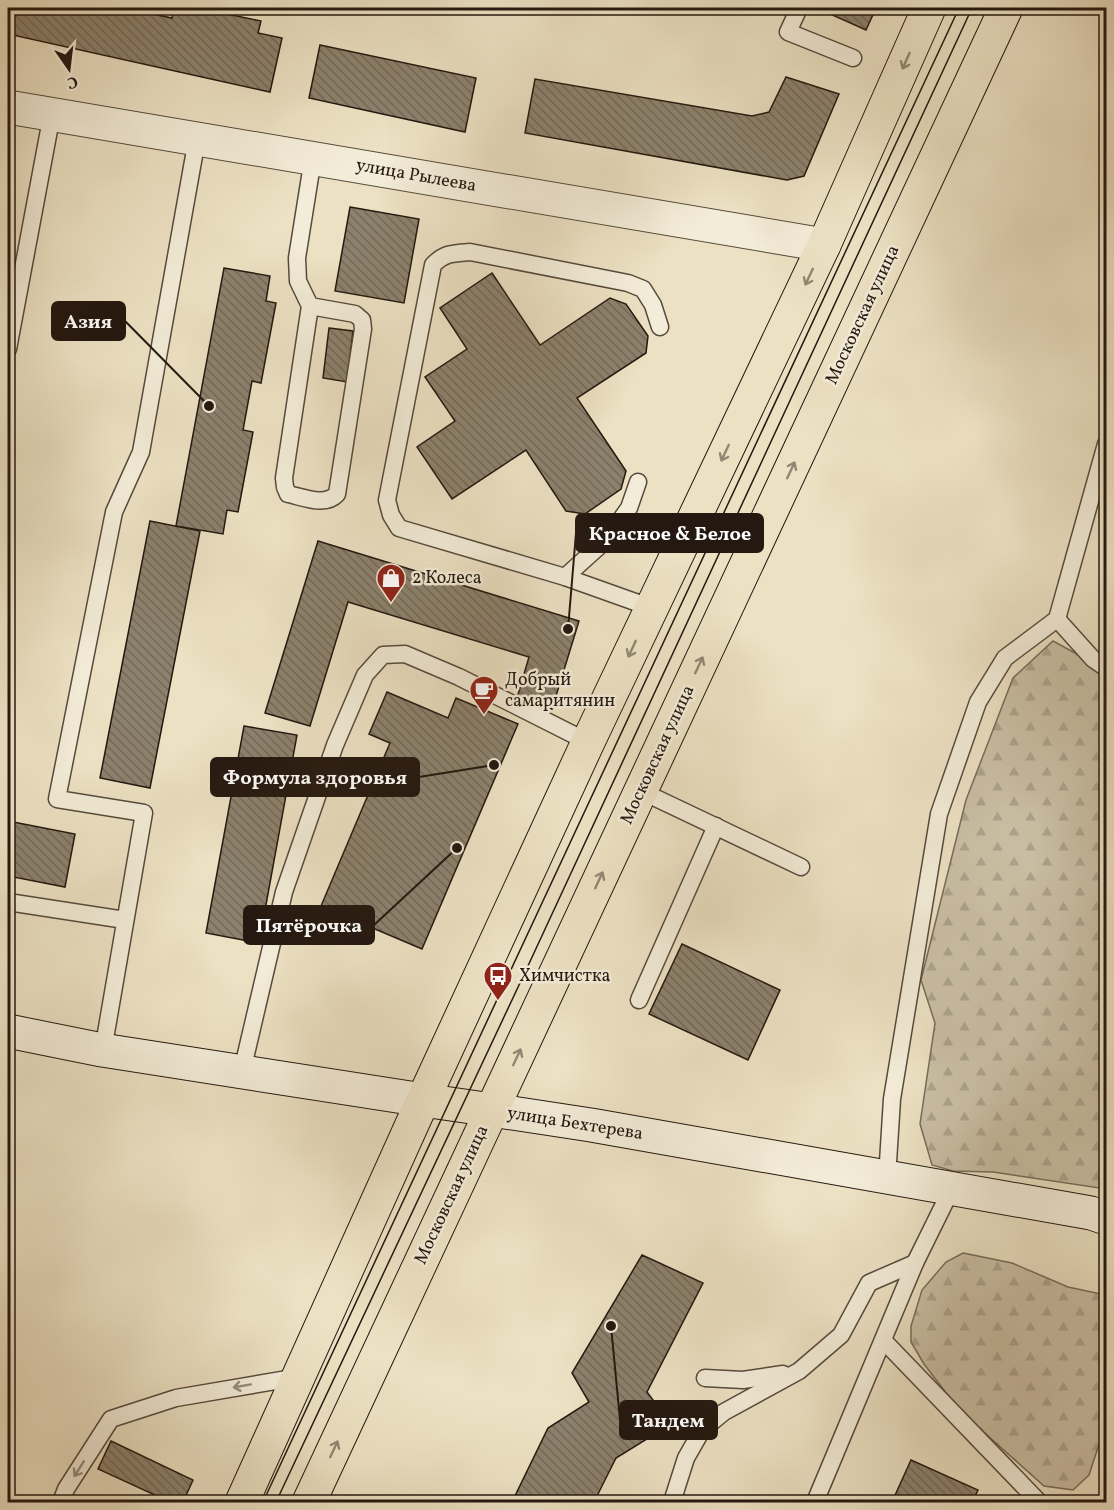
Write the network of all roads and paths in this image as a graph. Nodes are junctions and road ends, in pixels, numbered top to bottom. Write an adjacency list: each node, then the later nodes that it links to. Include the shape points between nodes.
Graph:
1 (798, 8): 4 (lane, via 788,32)
2 (929, 8): 9 (main road, one-way to 9)
3 (1006, 8): 20 (main road, Московская улица, one-way to 3)
4 (853, 58)
5 (8, 107): 6 (street, улица Рылеева)
6 (52, 114): 7 (street, улица Рылеева); 12 (lane)
7 (197, 139): 8 (street, улица Рылеева); 24 (lane, via 141,452 114,512 57,800 144,813)
8 (313, 158): 9 (street, улица Рылеева); 10 (lane, via 297,258 298,281)
9 (824, 245): 16 (main road, one-way to 16)
10 (310, 306): 10 (lane, via 284,478 288,494 323,501 337,494 363,328 362,320 355,314)
11 (660, 327): 15 (lane, via 643,289 628,283 470,252 441,256 433,265 387,500 391,515 399,528)
12 (8, 349)
13 (1107, 444): 17 (lane)
14 (638, 482): 15 (lane, via 629,507 606,540)
15 (565, 577): 16 (lane)
16 (652, 608): 19 (main road, one-way to 19)
17 (1057, 619): 18 (lane, via 1093,659); 31 (lane, via 1005,658 978,702 939,814 892,1099)
18 (1107, 668)
19 (588, 742): 28 (lane, via 405,654 383,655 365,675 335,745 284,892); 29 (main road)
20 (641, 791): 21 (lane); 30 (main road, Московская улица, one-way to 20)
21 (716, 826): 22 (lane); 25 (lane)
22 (801, 867)
23 (8, 902): 24 (lane)
24 (125, 920): 27 (lane)
25 (639, 1000)
26 (8, 1031): 27 (street, улица Бехтерева)
27 (102, 1050): 28 (street, улица Бехтерева)
28 (242, 1071): 29 (street, улица Бехтерева)
29 (423, 1100): 30 (main road, улица Бехтерева); 37 (main road)
30 (492, 1110): 31 (street, улица Бехтерева); 41 (main road, Московская улица, one-way to 30)
31 (887, 1178): 32 (street, улица Бехтерева)
32 (951, 1190): 33 (street, улица Бехтерева); 34 (lane)
33 (1107, 1218)
34 (915, 1263): 35 (lane); 36 (lane, via 869,1283 841,1335)
35 (883, 1340): 43 (lane); 44 (lane)
36 (799, 1371): 38 (lane, via 743,1380); 42 (lane, via 724,1412 702,1430 686,1458)
37 (300, 1377): 39 (lane, one-way to 39, via 176,1398 111,1419); 40 (main road)
38 (705, 1378)
39 (61, 1503)
40 (242, 1503)
41 (309, 1503)
42 (672, 1503)
43 (815, 1503)
44 (1039, 1503)

